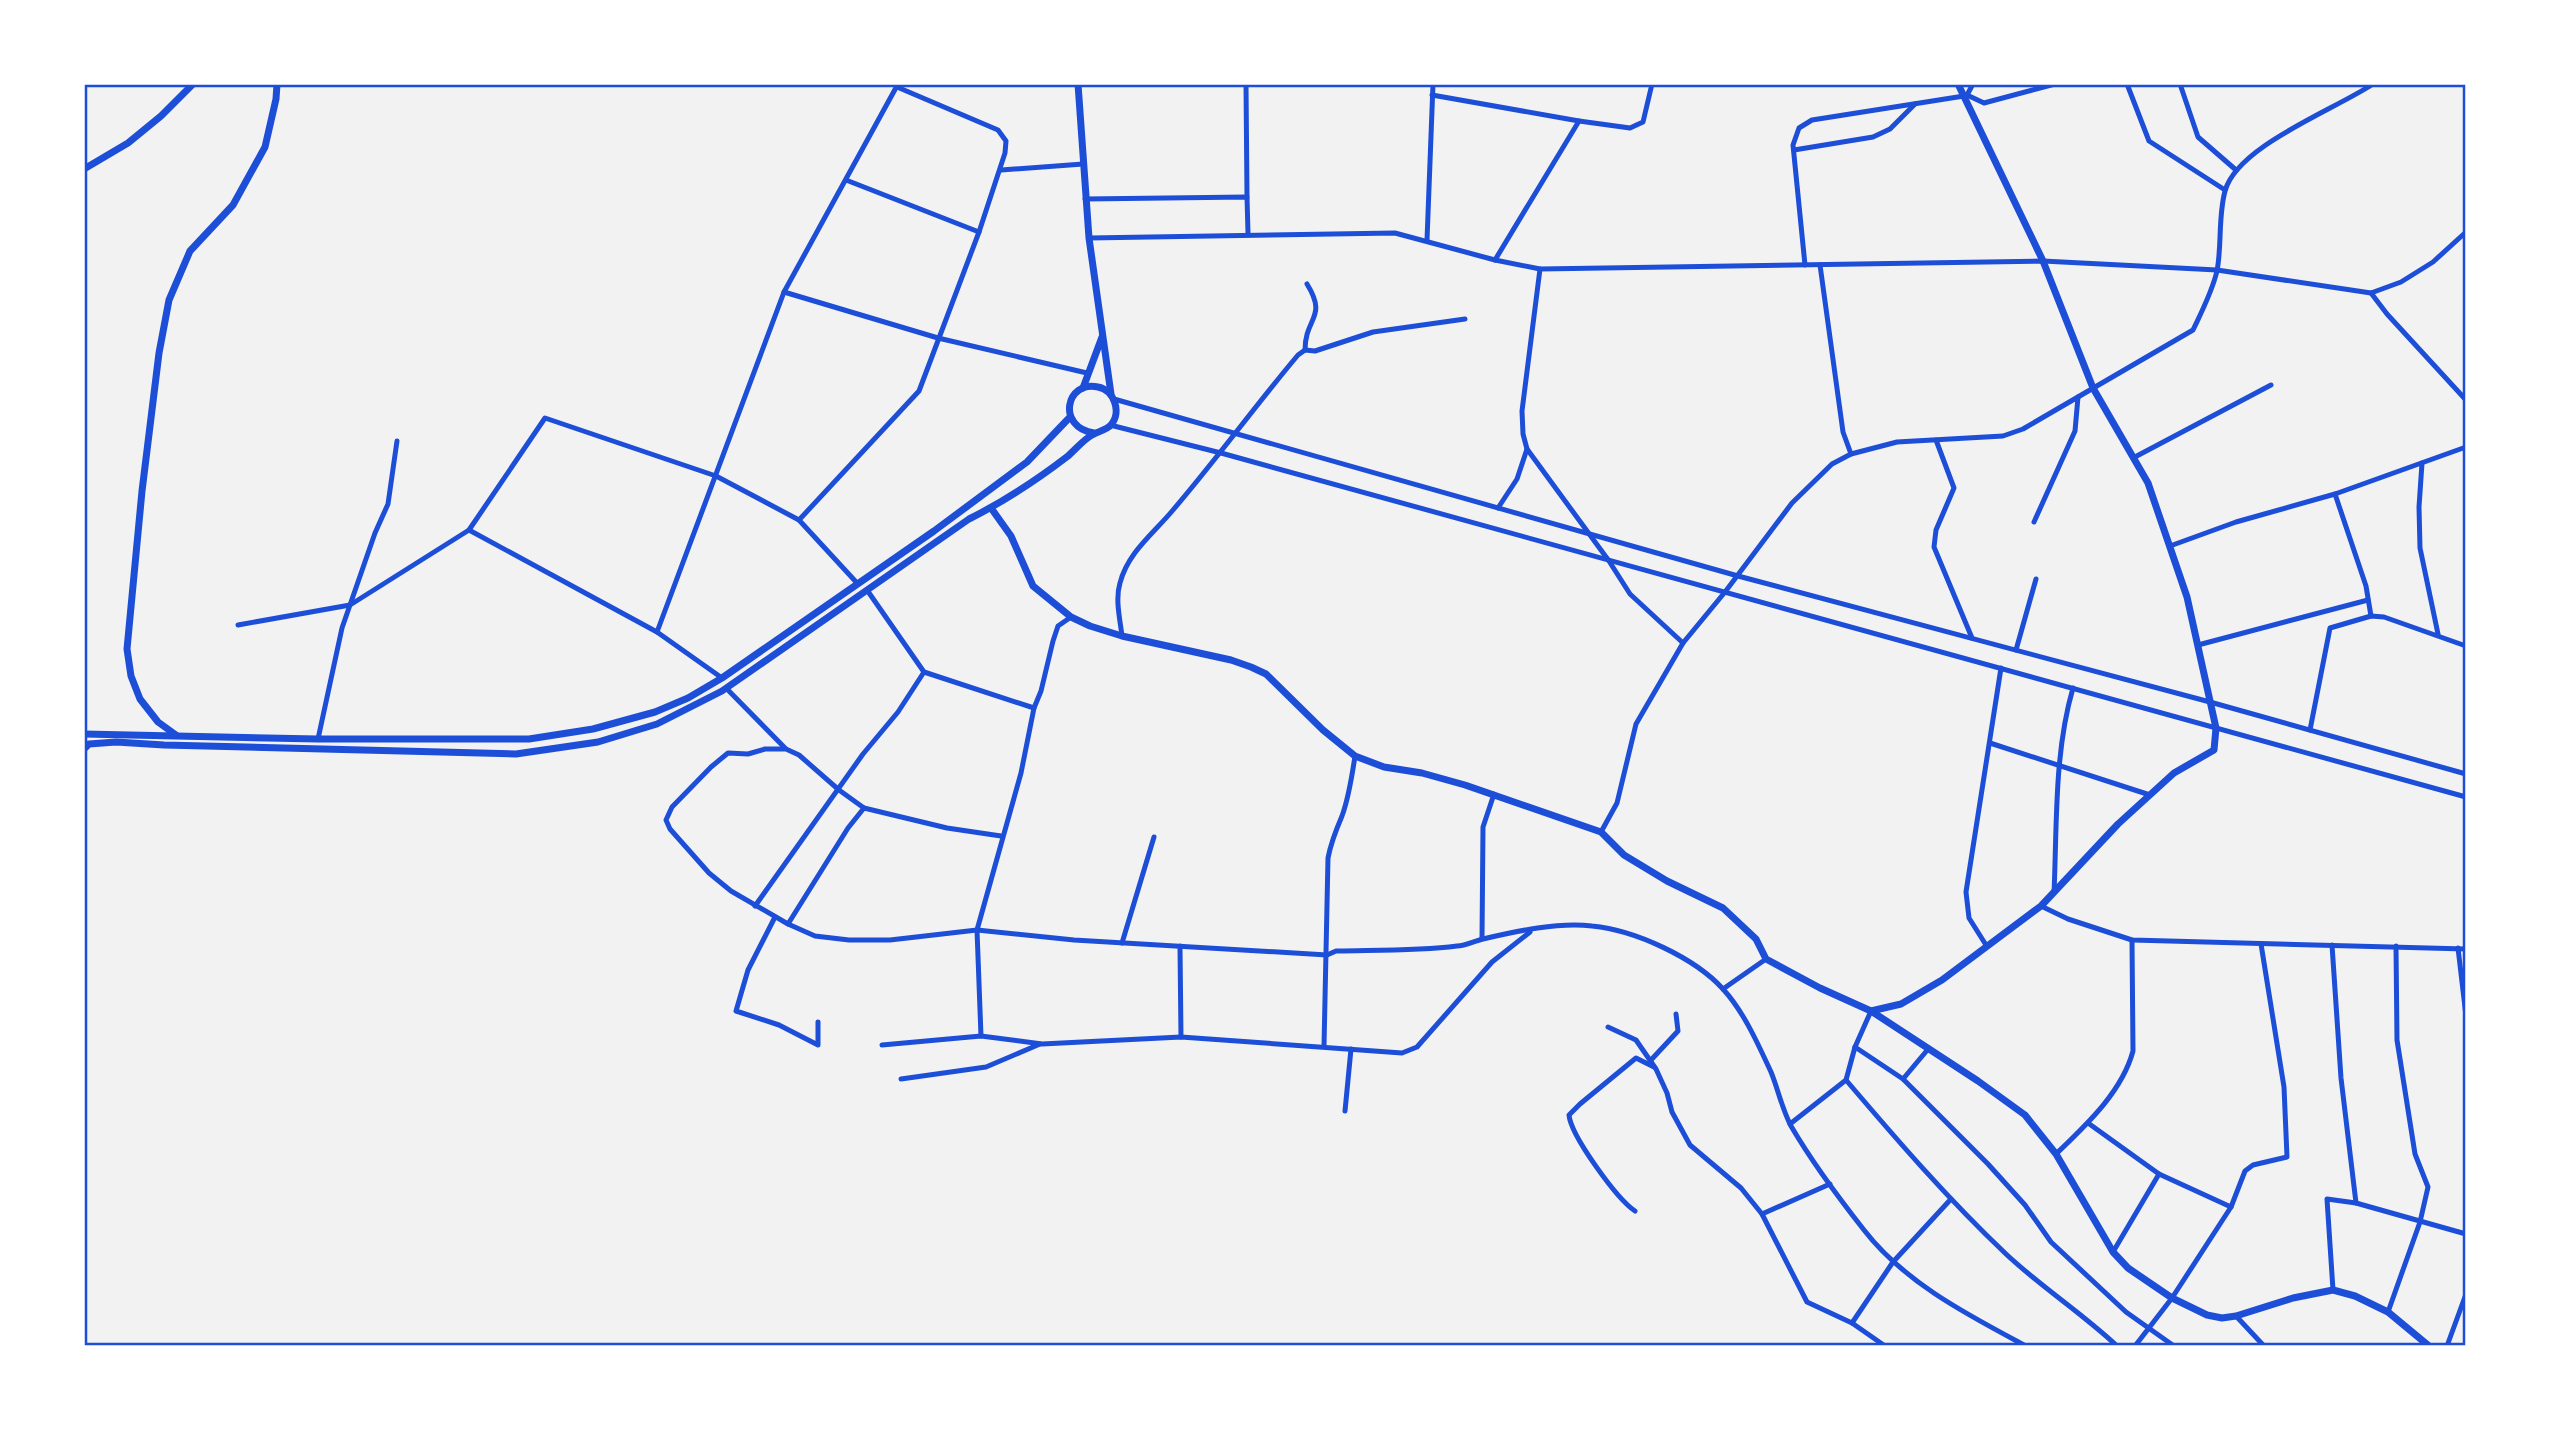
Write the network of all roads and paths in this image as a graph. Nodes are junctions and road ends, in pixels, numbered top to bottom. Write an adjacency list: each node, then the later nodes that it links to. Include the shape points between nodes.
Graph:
1 (193, 84): 20 (street, via 128,143)
2 (277, 84): 102 (street, via 265,147 233,205 190,251 169,300 159,353 127,649 140,699)
3 (1078, 84): 19 (street)
4 (1246, 84): 25 (street)
5 (1433, 84): 14 (street)
6 (1652, 84): 17 (street, via 1643,122 1630,128)
7 (1958, 84): 15 (street)
8 (1973, 84): 15 (street)
9 (2055, 84): 15 (street, via 1984,103)
10 (2127, 84): 24 (street, via 2149,141)
11 (2180, 84): 22 (street, via 2198,137)
12 (2373, 84): 22 (street, via 2263,147)
13 (898, 86): 21 (street, via 998,130 1006,141); 23 (street)
14 (1433, 95): 17 (street); 31 (street)
15 (1966, 96): 16 (street); 33 (street)
16 (1915, 104): 18 (street, via 1890,129 1873,138); 18 (street, via 1807,121 1796,132)
17 (1579, 121): 32 (street)
18 (1794, 150): 34 (street)
19 (1083, 164): 21 (street); 26 (street)
20 (84, 169)
21 (1001, 170): 27 (street)
22 (2236, 170): 24 (street)
23 (846, 180): 27 (street); 39 (street)
24 (2225, 190): 37 (street)
25 (1247, 197): 26 (street); 29 (street)
26 (1085, 199): 30 (street)
27 (979, 232): 43 (street)
28 (2466, 232): 40 (street, via 2433,262 2401,282)
29 (1248, 233): 30 (street); 31 (street, via 1395,233)
30 (1089, 238): 42 (street)
31 (1427, 240): 32 (street)
32 (1494, 260): 36 (street)
33 (2043, 261): 35 (street); 37 (street); 48 (street)
34 (1805, 265): 35 (street); 36 (street)
35 (1819, 265): 61 (street, via 1843,432)
36 (1540, 269): 59 (street, via 1522,411)
37 (2217, 271): 40 (street); 48 (street, via 2193,330)
38 (1307, 284): 44 (street, via 1318,307)
39 (784, 292): 43 (street); 64 (street)
40 (2371, 293): 51 (street)
41 (1465, 319): 44 (street, via 1373,332 1315,351)
42 (1102, 336): 45 (street); 49 (street)
43 (938, 338): 45 (street); 68 (street, via 919,391)
44 (1305, 350): 55 (street)
45 (1087, 373): 47 (street)
46 (2272, 385): 62 (street)
47 (1083, 388): 49 (street, via 1097,386); 52 (street, via 1070,404)
48 (2092, 388): 50 (street); 62 (street)
49 (1112, 397): 53 (street, via 1116,413); 55 (street)
50 (2078, 397): 56 (street, via 2003,436); 69 (street, via 2075,431)
51 (2466, 400)
52 (1070, 417): 54 (street, via 1084,432); 76 (street, via 1027,462)
53 (1110, 425): 54 (street); 60 (street)
54 (1094, 433): 66 (street)
55 (1237, 433): 60 (street); 67 (street)
56 (1936, 440): 61 (street, via 1896,442); 87 (street, via 1954,488 1936,530 1934,547)
57 (397, 441): 80 (street, via 388,504)
58 (2466, 447): 63 (street)
59 (1527, 449): 67 (street, via 1517,479); 71 (street)
60 (1221, 453): 73 (street); 86 (street, via 1126,565 1117,594)
61 (1851, 454): 74 (street, via 1832,464 1792,503)
62 (2133, 457): 72 (street, via 2148,483)
63 (2422, 463): 65 (street); 85 (street, via 2420,548)
64 (716, 475): 68 (street); 70 (street, via 545,418); 84 (street)
65 (2335, 494): 72 (street); 79 (street)
66 (991, 508): 77 (street); 82 (street, via 1011,536 1032,586)
67 (1498, 508): 71 (street)
68 (799, 520): 76 (street)
69 (2034, 522)
70 (469, 530): 80 (street); 84 (street)
71 (1589, 534): 73 (street); 74 (street)
72 (2170, 546): 89 (street)
73 (1609, 561): 78 (street); 88 (street, via 1630,594)
74 (1738, 576): 78 (street); 87 (street)
75 (2036, 579): 91 (street)
76 (858, 583): 94 (street)
77 (867, 590): 93 (street); 95 (street)
78 (1726, 592): 88 (street); 92 (street)
79 (2368, 600): 81 (street); 89 (street)
80 (350, 605): 83 (street); 103 (street)
81 (2371, 616): 85 (street); 100 (street, via 2330,628)
82 (1071, 617): 86 (street); 98 (street, via 1058,626)
83 (238, 625)
84 (657, 632): 94 (street)
85 (2438, 634): 90 (street)
86 (1122, 636): 107 (street, via 1231,660 1266,674)
87 (1972, 638): 91 (street)
88 (1683, 643): 115 (street, via 1636,724 1617,803)
89 (2198, 645): 97 (street)
90 (2466, 646)
91 (2016, 650): 97 (street)
92 (2001, 668): 96 (street); 104 (street)
93 (924, 673): 98 (street); 110 (street)
94 (722, 678): 103 (street, via 655,712 593,729 529,739)
95 (726, 688): 105 (street, via 657,724 598,742 516,754 116,742 89,744); 106 (street)
96 (2073, 688): 99 (street); 108 (street)
97 (2210, 702): 99 (street); 100 (street)
98 (1034, 708): 116 (street)
99 (2216, 728): 112 (street, via 2214,750 2174,773); 113 (street)
100 (2310, 730): 109 (street)
101 (84, 734): 102 (street)
102 (176, 735): 103 (street)
103 (318, 739)
104 (1990, 743): 108 (street); 129 (street, via 1966,892 1969,918)
105 (84, 749)
106 (786, 749): 110 (street); 119 (street, via 728,754 666,815 670,829 709,873)
107 (1355, 756): 111 (street); 135 (street, via 1328,858)
108 (2060, 766): 112 (street); 118 (street)
109 (2466, 774)
110 (839, 790): 114 (street); 119 (street)
111 (1494, 794): 115 (street); 125 (street, via 1483,827)
112 (2150, 795): 118 (street)
113 (2466, 797)
114 (864, 808): 116 (street); 122 (street)
115 (1601, 832): 136 (street, via 1624,855 1723,908 1756,939)
116 (1002, 836): 123 (street)
117 (1154, 838): 127 (street)
118 (2054, 893): 120 (street)
119 (755, 906): 121 (street)
120 (2041, 906): 126 (street); 129 (street)
121 (775, 917): 122 (street); 141 (street, via 748,970 736,1011 779,1025 818,1045)
122 (788, 924): 123 (street, via 815,936 849,940)
123 (977, 930): 127 (street); 143 (street)
124 (1533, 930): 125 (street); 137 (street, via 1571,925 1618,930 1660,945); 150 (street, via 1492,962 1417,1047 1402,1053)
125 (1482, 939): 135 (street, via 1460,946)
126 (2132, 940): 128 (street); 157 (street, via 2133,1051 2124,1074)
127 (1122, 943): 131 (street)
128 (2261, 944): 130 (street); 164 (street, via 2284,1087 2287,1157 2245,1171)
129 (1986, 945): 138 (street, via 1942,980 1901,1004)
130 (2332, 945): 132 (street); 163 (street)
131 (1180, 946): 135 (street); 144 (street)
132 (2396, 946): 133 (street); 167 (street, via 2397,1040 2415,1154 2428,1187)
133 (2458, 948): 134 (street); 140 (street)
134 (2466, 949)
135 (1327, 955): 147 (street)
136 (1766, 959): 137 (street); 138 (street)
137 (1723, 989): 158 (street, via 1750,1028)
138 (1871, 1010): 148 (street); 149 (street)
139 (1676, 1014): 151 (street, via 1678,1031)
140 (2466, 1016)
141 (818, 1022)
142 (1608, 1027): 151 (street, via 1636,1040)
143 (981, 1036): 145 (street); 146 (street)
144 (1181, 1037): 145 (street); 147 (street)
145 (1042, 1044): 153 (street, via 986,1067)
146 (882, 1045)
147 (1324, 1046): 150 (street)
148 (1855, 1047): 154 (street); 155 (street)
149 (1929, 1048): 154 (street); 159 (street, via 2025,1115)
150 (1351, 1049): 156 (street)
151 (1651, 1060): 152 (street)
152 (1656, 1069): 165 (street, via 1636,1058 1569,1115 1574,1133 1601,1173); 166 (street, via 1690,1145 1741,1188)
153 (901, 1079)
154 (1903, 1079): 177 (street, via 1988,1164 2051,1242)
155 (1846, 1080): 158 (street); 162 (street)
156 (1345, 1111)
157 (2088, 1123): 159 (street); 160 (street)
158 (1790, 1124): 161 (street)
159 (2056, 1154): 169 (street)
160 (2159, 1174): 164 (street); 169 (street)
161 (1830, 1184): 166 (street); 170 (street)
162 (1951, 1199): 170 (street); 180 (street, via 2045,1289)
163 (2356, 1203): 167 (street); 171 (street, via 2326,1199)
164 (2231, 1208): 173 (street)
165 (1634, 1211)
166 (1762, 1214): 176 (street, via 1807,1302)
167 (2420, 1222): 168 (street); 174 (street)
168 (2466, 1234)
169 (2113, 1252): 173 (street)
170 (1893, 1262): 176 (street); 179 (street, via 1973,1318)
171 (2333, 1290): 174 (street); 175 (street)
172 (2466, 1294): 185 (street)
173 (2172, 1298): 175 (street, via 2207,1315); 177 (street)
174 (2388, 1312): 184 (street)
175 (2236, 1316): 183 (street)
176 (1852, 1323): 178 (street)
177 (2148, 1328): 181 (street); 182 (street)
178 (1885, 1346)
179 (2026, 1346)
180 (2117, 1346)
181 (2135, 1346)
182 (2174, 1346)
183 (2264, 1346)
184 (2429, 1346)
185 (2447, 1346)

